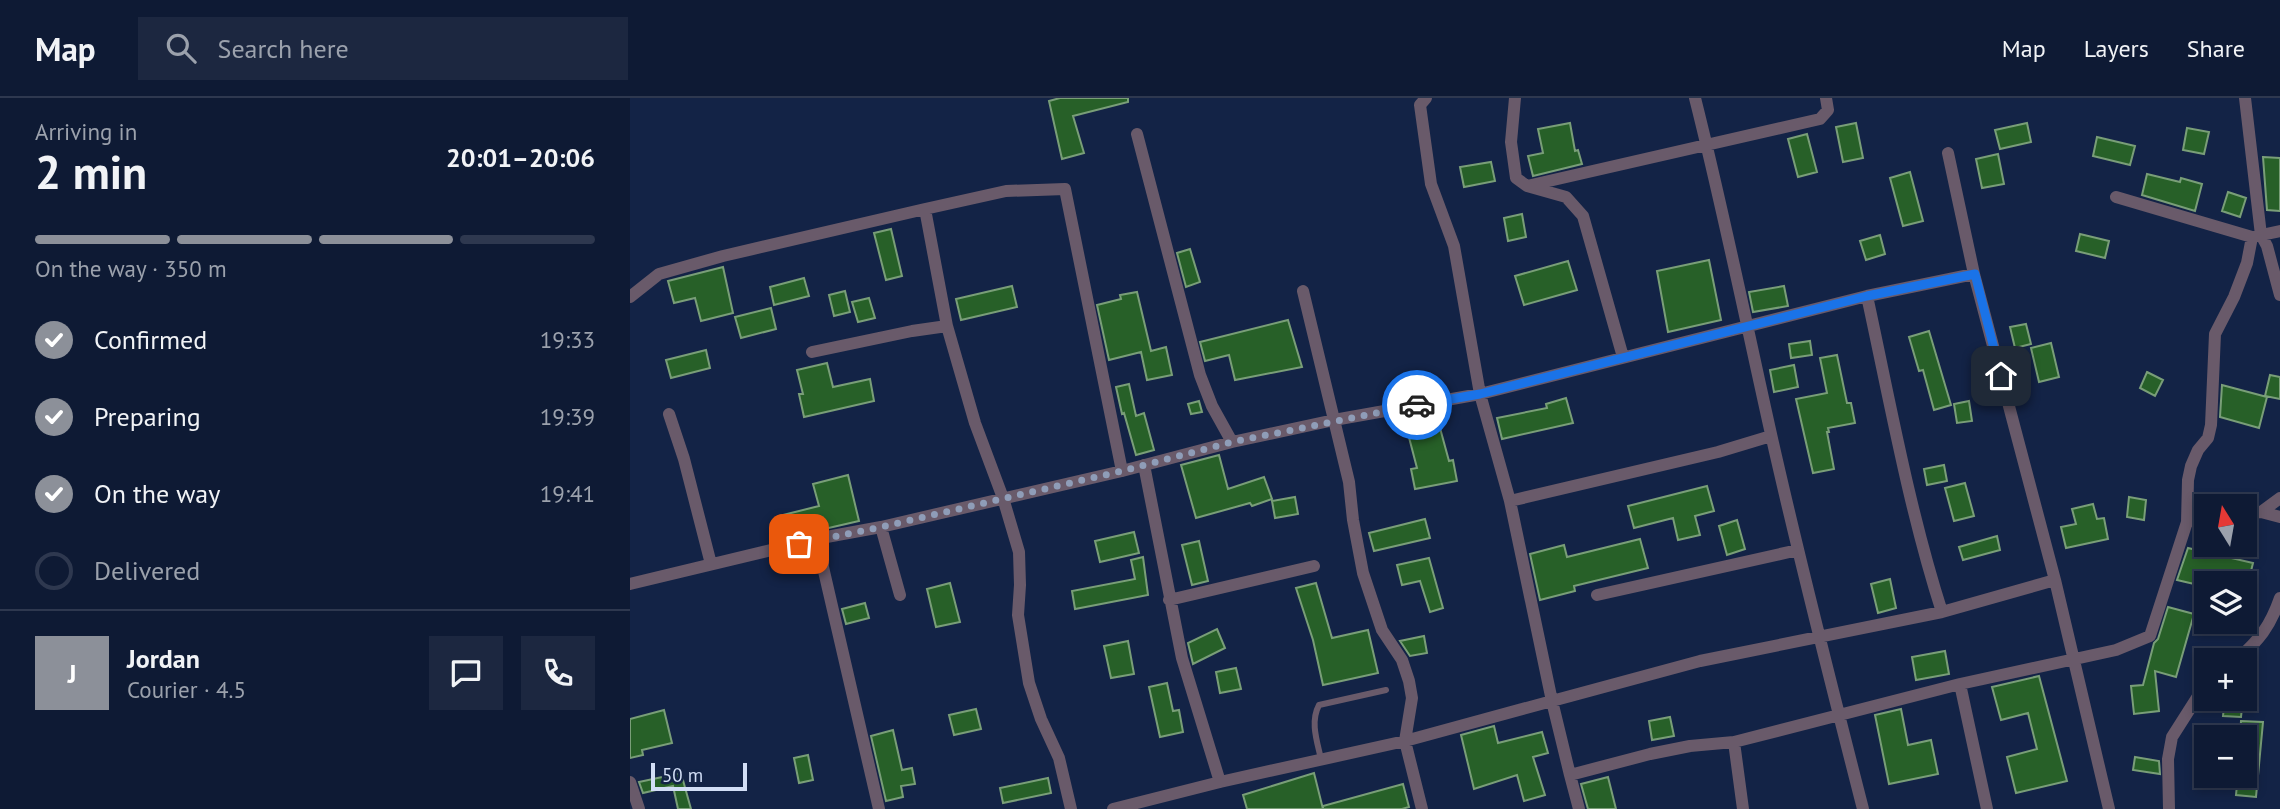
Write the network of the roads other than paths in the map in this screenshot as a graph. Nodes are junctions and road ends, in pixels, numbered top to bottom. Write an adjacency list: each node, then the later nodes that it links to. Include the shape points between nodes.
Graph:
1 (1426, 98): 23 (street, via 1420,105 1431,184 1454,246)
2 (1514, 98): 9 (street, via 1511,142 1516,178)
3 (1695, 98): 7 (street)
4 (1826, 98): 7 (street, via 1828,110 1820,119)
5 (2245, 98): 13 (street)
6 (1137, 134): 27 (street, via 1200,375)
7 (1707, 144): 9 (street); 20 (street)
8 (1948, 153): 14 (street)
9 (1527, 186): 22 (street, via 1566,197 1583,216)
10 (2116, 197): 13 (street)
11 (925, 209): 18 (street, via 659,274); 19 (street); 29 (street, via 1006,191 1065,189)
12 (2280, 230): 13 (street)
13 (2257, 236): 16 (street, via 2267,246); 37 (street, via 2215,334 2211,425 2191,466)
14 (1975, 274): 17 (street); 43 (street)
15 (1303, 291): 25 (street)
16 (2280, 295)
17 (1867, 296): 20 (street); 49 (street, via 1908,486)
18 (630, 297)
19 (947, 326): 21 (street); 30 (street)
20 (1747, 326): 22 (street); 26 (street)
21 (812, 352)
22 (1623, 357): 23 (street)
23 (1480, 394): 25 (street); 32 (street)
24 (669, 414): 41 (street)
25 (1334, 420): 27 (street); 58 (street, via 1363,573 1382,630 1402,660 1409,681 1412,698)
26 (1771, 436): 32 (street, via 1718,453); 40 (street)
27 (1232, 442): 28 (street)
28 (1144, 465): 29 (street); 48 (street)
29 (1122, 471): 30 (street)
30 (1003, 498): 38 (street); 66 (street, via 1019,552 1018,615 1029,683 1059,758)
31 (2280, 498): 34 (street)
32 (1510, 501): 55 (street)
33 (2258, 512): 34 (street)
34 (2261, 512): 35 (street)
35 (2280, 517)
36 (2194, 520): 37 (street)
37 (2187, 522): 52 (street, via 2150,636 2116,650)
38 (881, 527): 39 (street); 46 (street)
39 (821, 538): 41 (street); 65 (street, via 823,567)
40 (1798, 550): 45 (street); 50 (street)
41 (712, 564): 44 (street)
42 (1314, 566): 48 (street)
43 (2055, 580): 49 (street); 52 (street)
44 (630, 584)
45 (1597, 594)
46 (900, 595)
47 (2280, 598): 51 (street, via 2272,621)
48 (1169, 600): 63 (street)
49 (1942, 612): 50 (street)
50 (1818, 637): 55 (street, via 1700,661); 57 (street)
51 (2248, 648)
52 (2074, 659): 53 (street); 73 (street)
53 (1960, 684): 57 (street); 72 (street)
54 (1386, 690): 60 (lane, via 1319,705 1314,725)
55 (1552, 701): 58 (street); 61 (street)
56 (2194, 702): 74 (street, via 2172,737)
57 (1838, 713): 59 (street); 71 (street)
58 (1405, 741): 60 (street); 68 (street)
59 (1734, 742): 61 (street, via 1650,754); 70 (street)
60 (1322, 761): 63 (street)
61 (1570, 775): 69 (street)
62 (630, 782): 64 (street)
63 (1220, 782): 67 (street)
64 (639, 809)
65 (879, 809)
66 (1071, 809)
67 (1113, 809)
68 (1422, 809)
69 (1579, 809)
70 (1743, 809)
71 (1863, 809)
72 (1987, 809)
73 (2109, 809)
74 (2169, 809)

